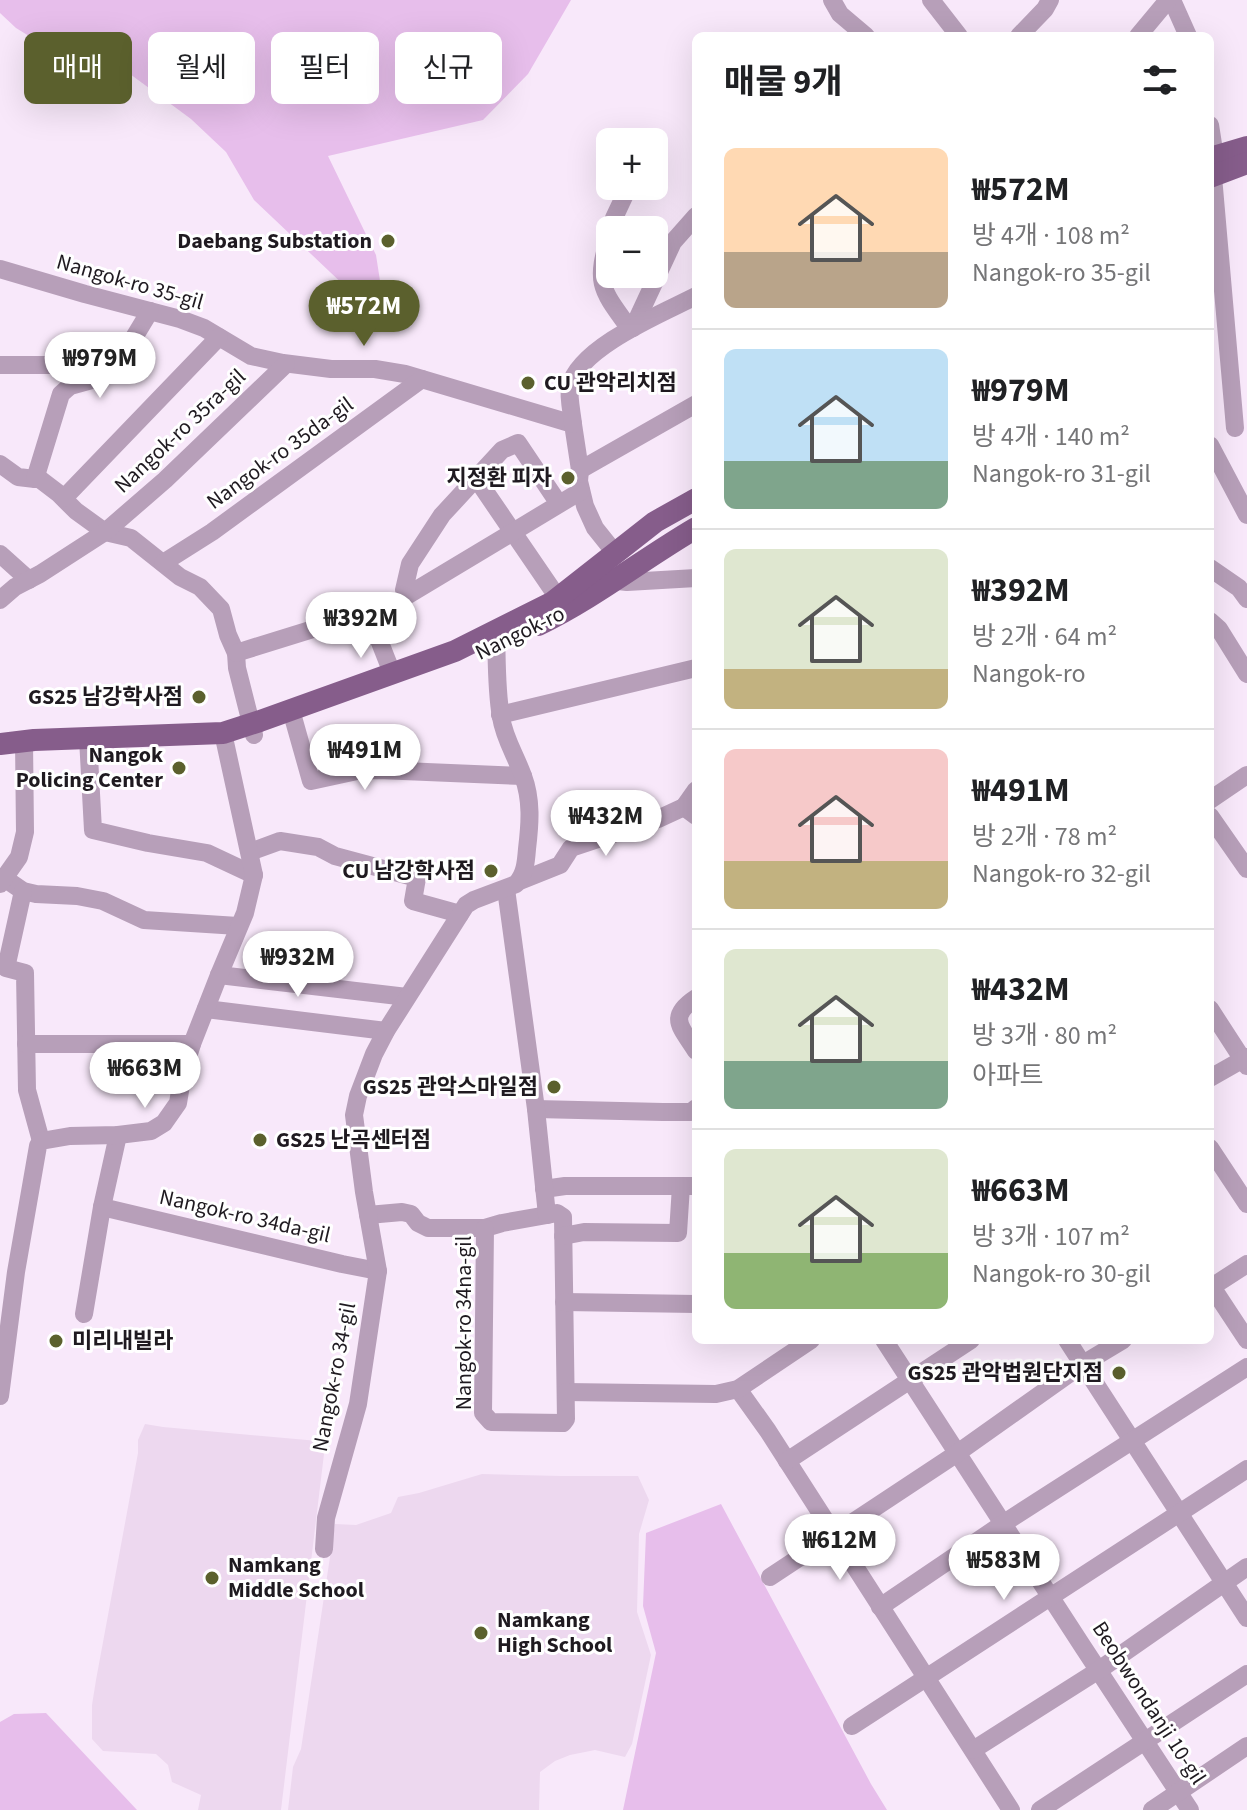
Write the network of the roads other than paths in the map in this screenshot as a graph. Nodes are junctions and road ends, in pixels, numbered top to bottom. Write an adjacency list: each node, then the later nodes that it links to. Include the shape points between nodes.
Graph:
1 (832, 0): 5 (street)
2 (931, 0): 6 (street)
3 (1050, 0): 7 (street)
4 (1170, 0): 8 (street); 9 (street)
5 (861, 32)
6 (956, 32)
7 (1023, 32)
8 (1142, 32)
9 (1186, 32)
10 (1247, 147): 12 (main road)
11 (1247, 163): 13 (main road)
12 (1214, 164)
13 (1214, 165)
14 (1214, 183): 28 (street)
15 (692, 221): 20 (street, via 673,242)
16 (0, 269): 19 (street, Nangok-ro 35-gil)
17 (603, 288): 20 (street)
18 (692, 298): 20 (street)
19 (150, 311): 21 (street, Nangok-ro 35-gil); 25 (street, via 115,369)
20 (631, 328): 27 (street, via 575,375 570,387)
21 (219, 337): 22 (street, Nangok-ro 35-gil, via 251,356); 36 (street)
22 (286, 364): 24 (street, Nangok-ro 35-gil, via 375,369); 41 (street, Nangok-ro 35ra-gil)
23 (0, 365): 25 (street, via 65,365)
24 (422, 379): 27 (street, Nangok-ro 35-gil); 45 (street, Nangok-ro 35da-gil)
25 (70, 386): 34 (street, via 61,394)
26 (692, 406): 32 (street)
27 (573, 424): 32 (street)
28 (1241, 424): 29 (street)
29 (1214, 441)
30 (1214, 452): 39 (street)
31 (0, 464): 34 (street, via 18,477)
32 (580, 470): 35 (street)
33 (476, 478): 38 (street, via 502,450 518,443); 42 (street, Nangok-ro); 42 (street, via 423,543 410,564 404,590 408,595)
34 (35, 479): 36 (street)
35 (581, 491): 38 (street); 43 (street, via 595,528)
36 (64, 498): 41 (street)
37 (692, 501): 43 (main road, Nangok-ro)
38 (559, 504): 42 (street)
39 (1247, 515)
40 (692, 530): 50 (main road, Nangok-ro)
41 (105, 532): 45 (street, via 131,538); 49 (street, Nangok-ro 35ra-gil)
42 (512, 532): 51 (street, Nangok-ro)
43 (615, 553): 47 (main road, Nangok-ro)
44 (0, 554): 49 (street)
45 (163, 563): 56 (street, via 200,587 221,609)
46 (1214, 571): 52 (street)
47 (587, 575): 50 (street); 51 (main road, Nangok-ro)
48 (692, 578): 50 (street)
49 (29, 580): 53 (street, Nangok-ro 35ra-gil)
50 (613, 580): 55 (main road, Nangok-ro, via 563,613)
51 (558, 598): 55 (main road, Nangok-ro)
52 (1247, 599)
53 (0, 600)
54 (1214, 625): 59 (street)
55 (496, 638): 58 (main road, Nangok-ro); 60 (street); 61 (main road, Nangok-ro, via 459,663)
56 (236, 653): 58 (street, via 368,612); 62 (street)
57 (692, 669): 60 (street)
58 (392, 673): 61 (main road, Nangok-ro)
59 (1247, 674)
60 (500, 715): 69 (street)
61 (293, 716): 62 (main road, Nangok-ro); 69 (street, via 311,781 379,770)
62 (252, 730): 63 (main road, Nangok-ro)
63 (224, 739): 64 (main road, Nangok-ro); 73 (street)
64 (88, 743): 66 (main road, Nangok-ro); 75 (street, via 93,830 207,853)
65 (0, 744): 66 (main road, Nangok-ro)
66 (24, 746): 67 (main road, Nangok-ro); 76 (street, via 25,832 19,857)
67 (0, 754)
68 (1247, 775): 70 (street)
69 (523, 776): 77 (street, via 531,819 526,866)
70 (1214, 797)
71 (690, 812): 77 (street, Nangok-ro 34-gil, via 571,848 560,865)
72 (1214, 822): 74 (street)
73 (250, 852): 75 (street); 79 (street, via 280,841 318,847 417,878 413,901)
74 (1247, 869)
75 (254, 875): 80 (street)
76 (2, 881): 78 (street)
77 (513, 885): 79 (street, Nangok-ro 34-gil, via 474,900); 92 (street)
78 (23, 891): 80 (street, via 103,901 144,920); 87 (street, via 6,968 25,973)
79 (460, 914): 82 (street, Nangok-ro 34-gil)
80 (238, 926): 81 (street)
81 (219, 975): 82 (street); 84 (street)
82 (407, 997): 86 (street, Nangok-ro 34-gil)
83 (692, 1001): 89 (street, via 679,1017)
84 (206, 1009): 86 (street); 88 (street)
85 (1214, 1015): 90 (street)
86 (386, 1031): 101 (street, Nangok-ro 34-gil, via 354,1115)
87 (26, 1044): 88 (street); 95 (street, via 27,1090)
88 (192, 1044): 94 (street, via 178,1103 164,1123 151,1131)
89 (692, 1045)
90 (1246, 1061): 91 (street)
91 (1214, 1076)
92 (536, 1109): 93 (street); 98 (street)
93 (692, 1111)
94 (118, 1135): 95 (street); 100 (street)
95 (41, 1141): 123 (street)
96 (1214, 1154): 99 (street)
97 (688, 1186): 98 (street); 104 (street, via 678,1233)
98 (544, 1189): 102 (street)
99 (1247, 1204)
100 (102, 1207): 106 (street, Nangok-ro 34da-gil); 111 (street)
101 (368, 1215): 103 (street, via 402,1212 428,1228); 106 (street, Nangok-ro 34-gil)
102 (547, 1215): 103 (street, Nangok-ro 34na-gil); 104 (street, via 563,1217)
103 (485, 1228): 122 (street, Nangok-ro 34na-gil, via 483,1413 491,1422 563,1423)
104 (563, 1236): 109 (street, Nangok-ro 34na-gil)
105 (1247, 1264): 107 (street)
106 (378, 1271): 131 (street, Nangok-ro 34-gil, via 358,1404 326,1518)
107 (1214, 1284)
108 (1214, 1290): 112 (street)
109 (564, 1302): 110 (street); 122 (street, Nangok-ro 34na-gil)
110 (692, 1304)
111 (84, 1314)
112 (1247, 1340)
113 (805, 1344): 121 (street)
114 (887, 1344): 120 (street, Beobwondanji 10-gil)
115 (965, 1344): 120 (street)
116 (1070, 1344): 118 (street)
117 (1116, 1344): 118 (street)
118 (1083, 1364): 124 (street); 125 (street)
119 (1247, 1367): 124 (street)
120 (910, 1380): 125 (street, Beobwondanji 10-gil); 126 (street)
121 (738, 1389): 122 (street, via 698,1395); 126 (street)
122 (566, 1392)
123 (0, 1396)
124 (1131, 1439): 128 (street); 129 (street)
125 (956, 1454): 129 (street, Beobwondanji 10-gil); 130 (street)
126 (787, 1461): 130 (street)
127 (1247, 1469): 128 (street)
128 (1178, 1514): 134 (street); 135 (street)
129 (1004, 1523): 135 (street, Beobwondanji 10-gil); 136 (street)
130 (835, 1535): 133 (street); 136 (street)
131 (324, 1549)
132 (1247, 1567): 134 (street)
133 (770, 1577)
134 (1224, 1582): 137 (street); 138 (street)
135 (1050, 1596): 138 (street, Beobwondanji 10-gil); 140 (street)
136 (880, 1607): 140 (street)
137 (1247, 1618)
138 (1099, 1670): 142 (street, Beobwondanji 10-gil); 144 (street)
139 (1247, 1674): 142 (street)
140 (928, 1678): 141 (street); 144 (street)
141 (852, 1726)
142 (1145, 1740): 145 (street, Beobwondanji 10-gil); 147 (street)
143 (1247, 1746): 145 (street)
144 (973, 1750): 146 (street)
145 (1178, 1792): 148 (street); 149 (street, Beobwondanji 10-gil)
146 (1011, 1810)
147 (1040, 1810)
148 (1152, 1810)
149 (1190, 1810)

